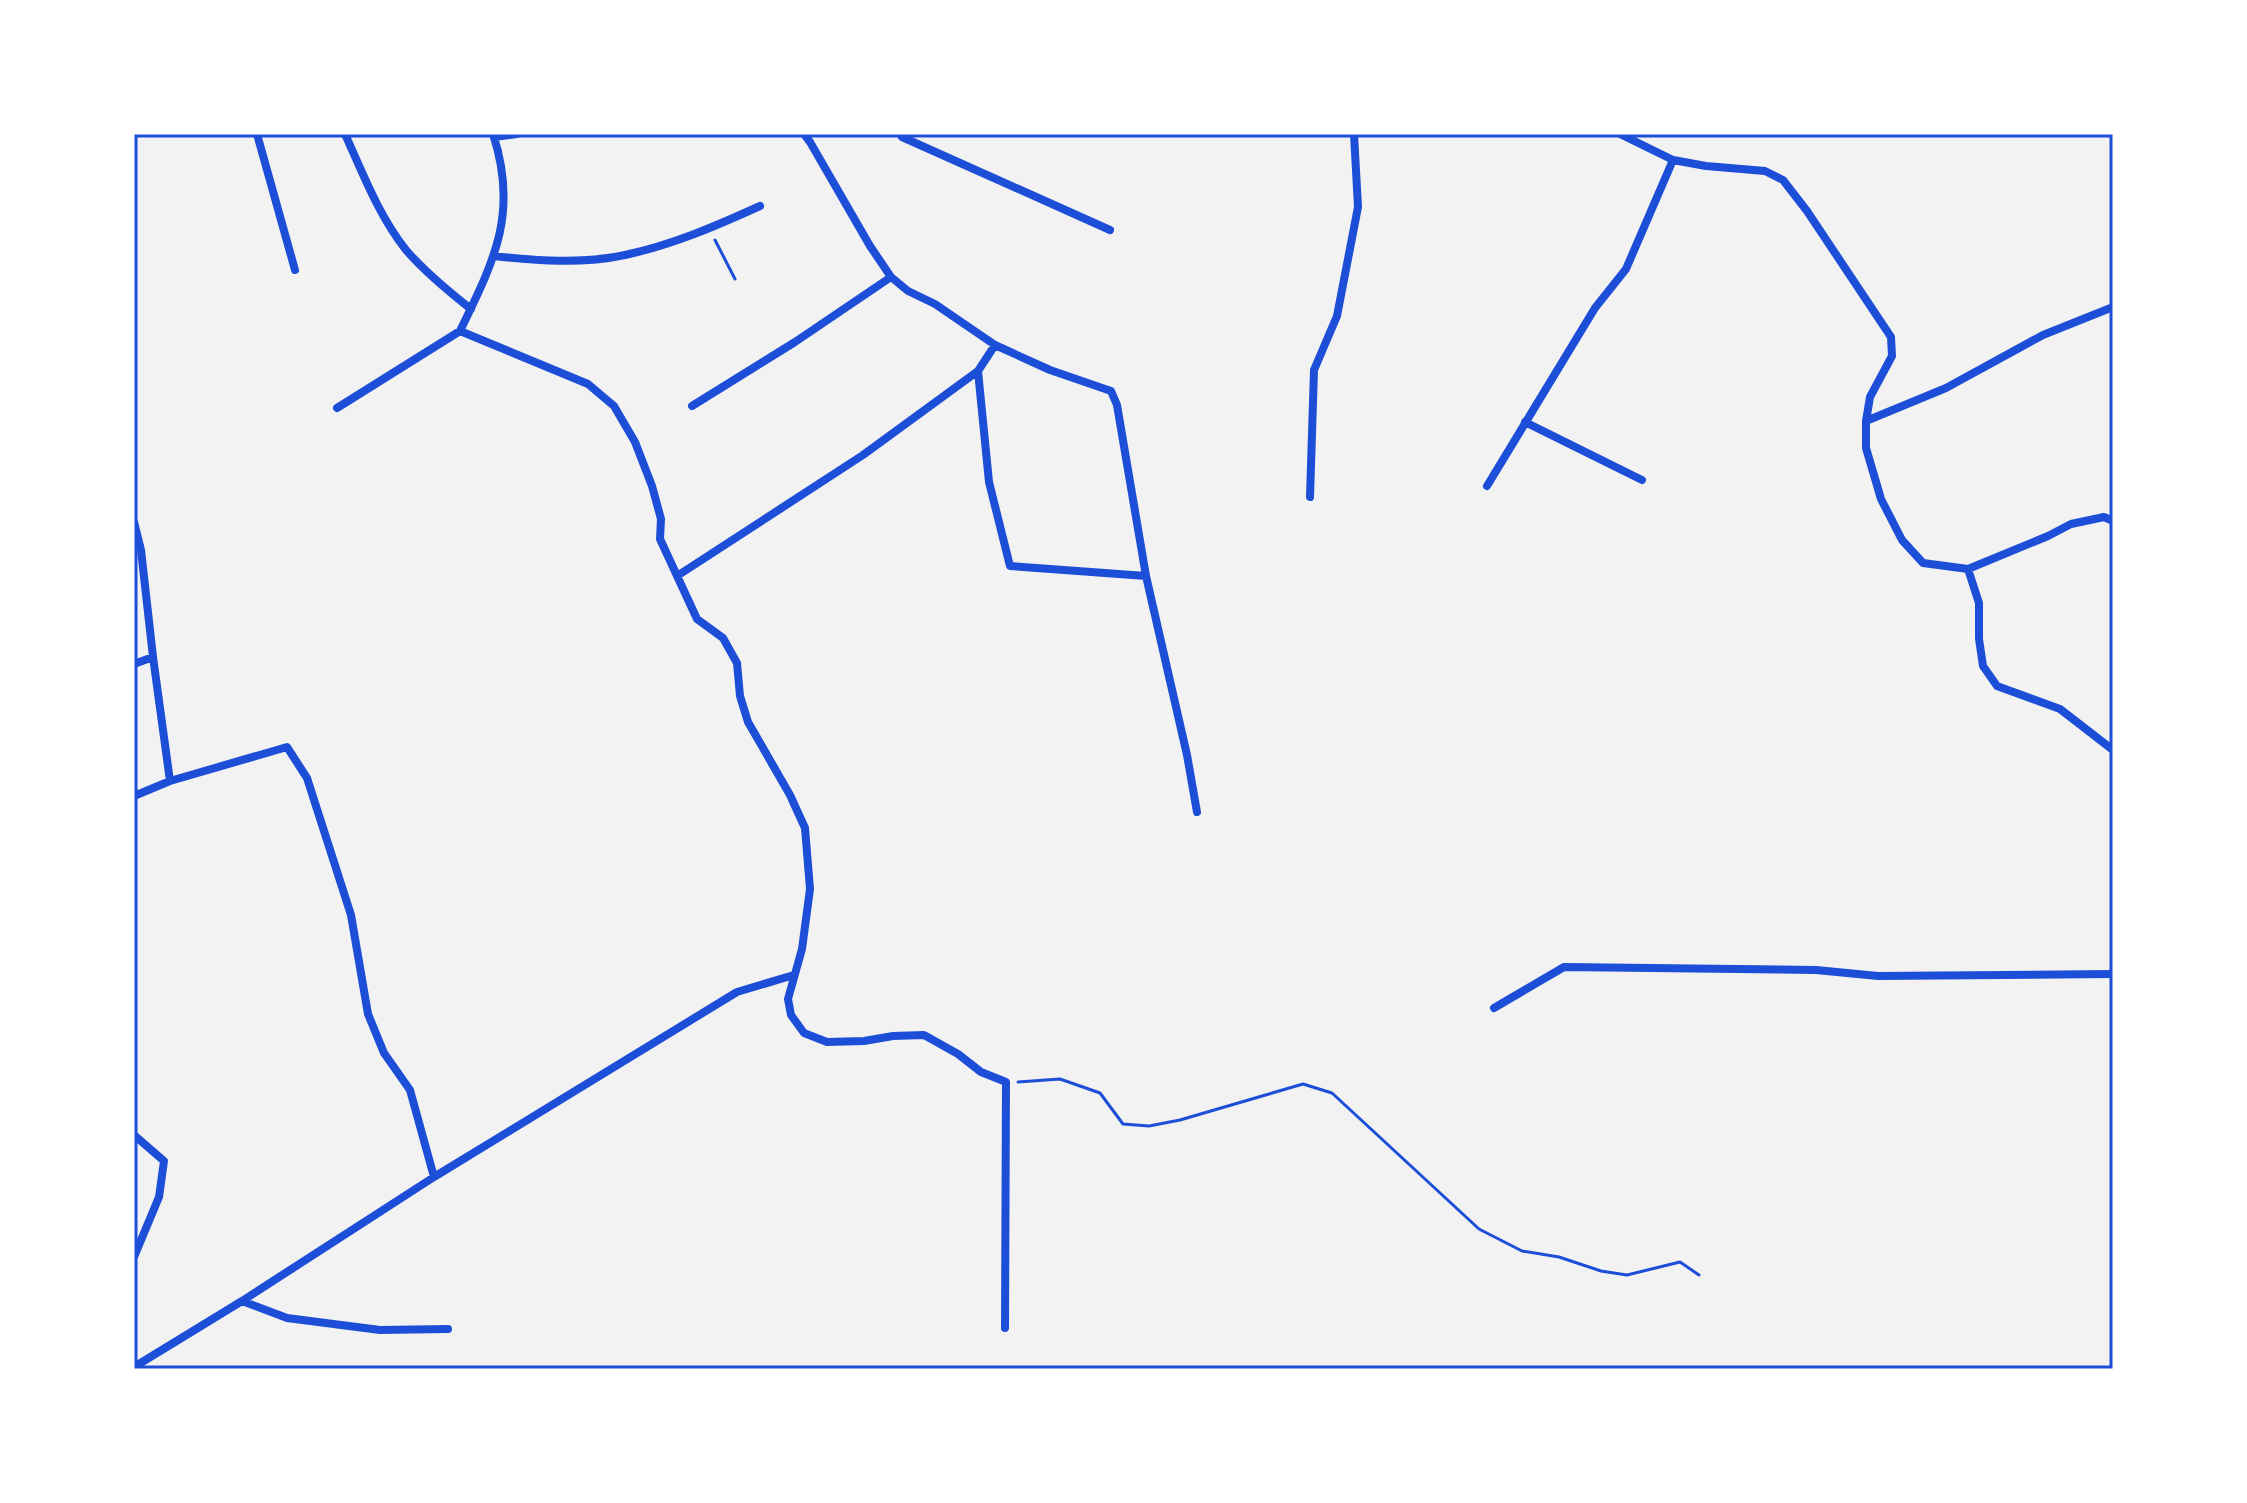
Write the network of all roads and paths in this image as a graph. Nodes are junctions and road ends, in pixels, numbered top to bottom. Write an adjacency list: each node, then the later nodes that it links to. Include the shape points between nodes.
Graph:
1 (257, 134): 14 (street)
2 (345, 134): 18 (street, via 396,236 438,283)
3 (517, 134): 8 (street)
4 (804, 134): 15 (street)
5 (900, 134): 12 (street)
6 (1354, 134): 28 (street, via 1358,207 1337,316 1314,370)
7 (1620, 134): 9 (street)
8 (494, 135): 13 (street, via 504,180 502,227)
9 (1673, 160): 24 (street, via 1765,171 1783,180 1807,211 1891,337 1892,356 1870,397); 25 (street, via 1626,269 1595,308)
10 (760, 206): 11 (street)
11 (710, 229): 13 (street, via 622,256 565,261); 16 (path)
12 (1110, 230)
13 (494, 256): 18 (street)
14 (295, 270)
15 (891, 277): 20 (street); 22 (street)
16 (735, 279)
17 (2113, 307): 24 (street)
18 (471, 309): 19 (street)
19 (460, 331): 23 (street); 32 (street, via 588,384 614,406 652,486 660,539)
20 (995, 345): 21 (street); 33 (street, via 1111,391)
21 (978, 371): 32 (street, via 863,455); 33 (street, via 989,482 1010,566)
22 (692, 406)
23 (337, 408)
24 (1866, 421): 31 (street, via 1866,448 1881,499 1902,540 1923,563)
25 (1525, 422): 26 (street); 27 (street)
26 (1642, 480)
27 (1487, 486)
28 (1310, 497)
29 (2113, 521): 31 (street, via 2104,517 2071,524)
30 (134, 522): 34 (street)
31 (1968, 569): 36 (street, via 1979,603 1983,666 1997,686 2060,709)
32 (677, 576): 41 (street, via 697,619 723,638 737,663 748,722 805,828 810,889)
33 (1146, 576): 39 (street)
34 (153, 657): 35 (street); 37 (street)
35 (134, 664)
36 (2113, 750)
37 (170, 781): 38 (street); 45 (street, via 287,747 307,778 351,915 368,1014 384,1053 410,1090)
38 (134, 796)
39 (1197, 812)
40 (2113, 974): 42 (street, via 1878,976 1816,970 1564,967)
41 (794, 975): 43 (street, via 788,999 791,1015 804,1033 827,1042 924,1035); 45 (street, via 737,992)
42 (1494, 1008)
43 (1006, 1082): 47 (path, via 1060,1079 1100,1093 1123,1124 1149,1126 1303,1084 1332,1093 1479,1229 1522,1251 1627,1275 1680,1262); 49 (street)
44 (134, 1135): 46 (street, via 164,1161 159,1197)
45 (434, 1177): 48 (street)
46 (134, 1257)
47 (1699, 1275)
48 (242, 1301): 50 (street, via 287,1318 380,1330); 51 (street)
49 (1005, 1328)
50 (448, 1329)
51 (134, 1367)

